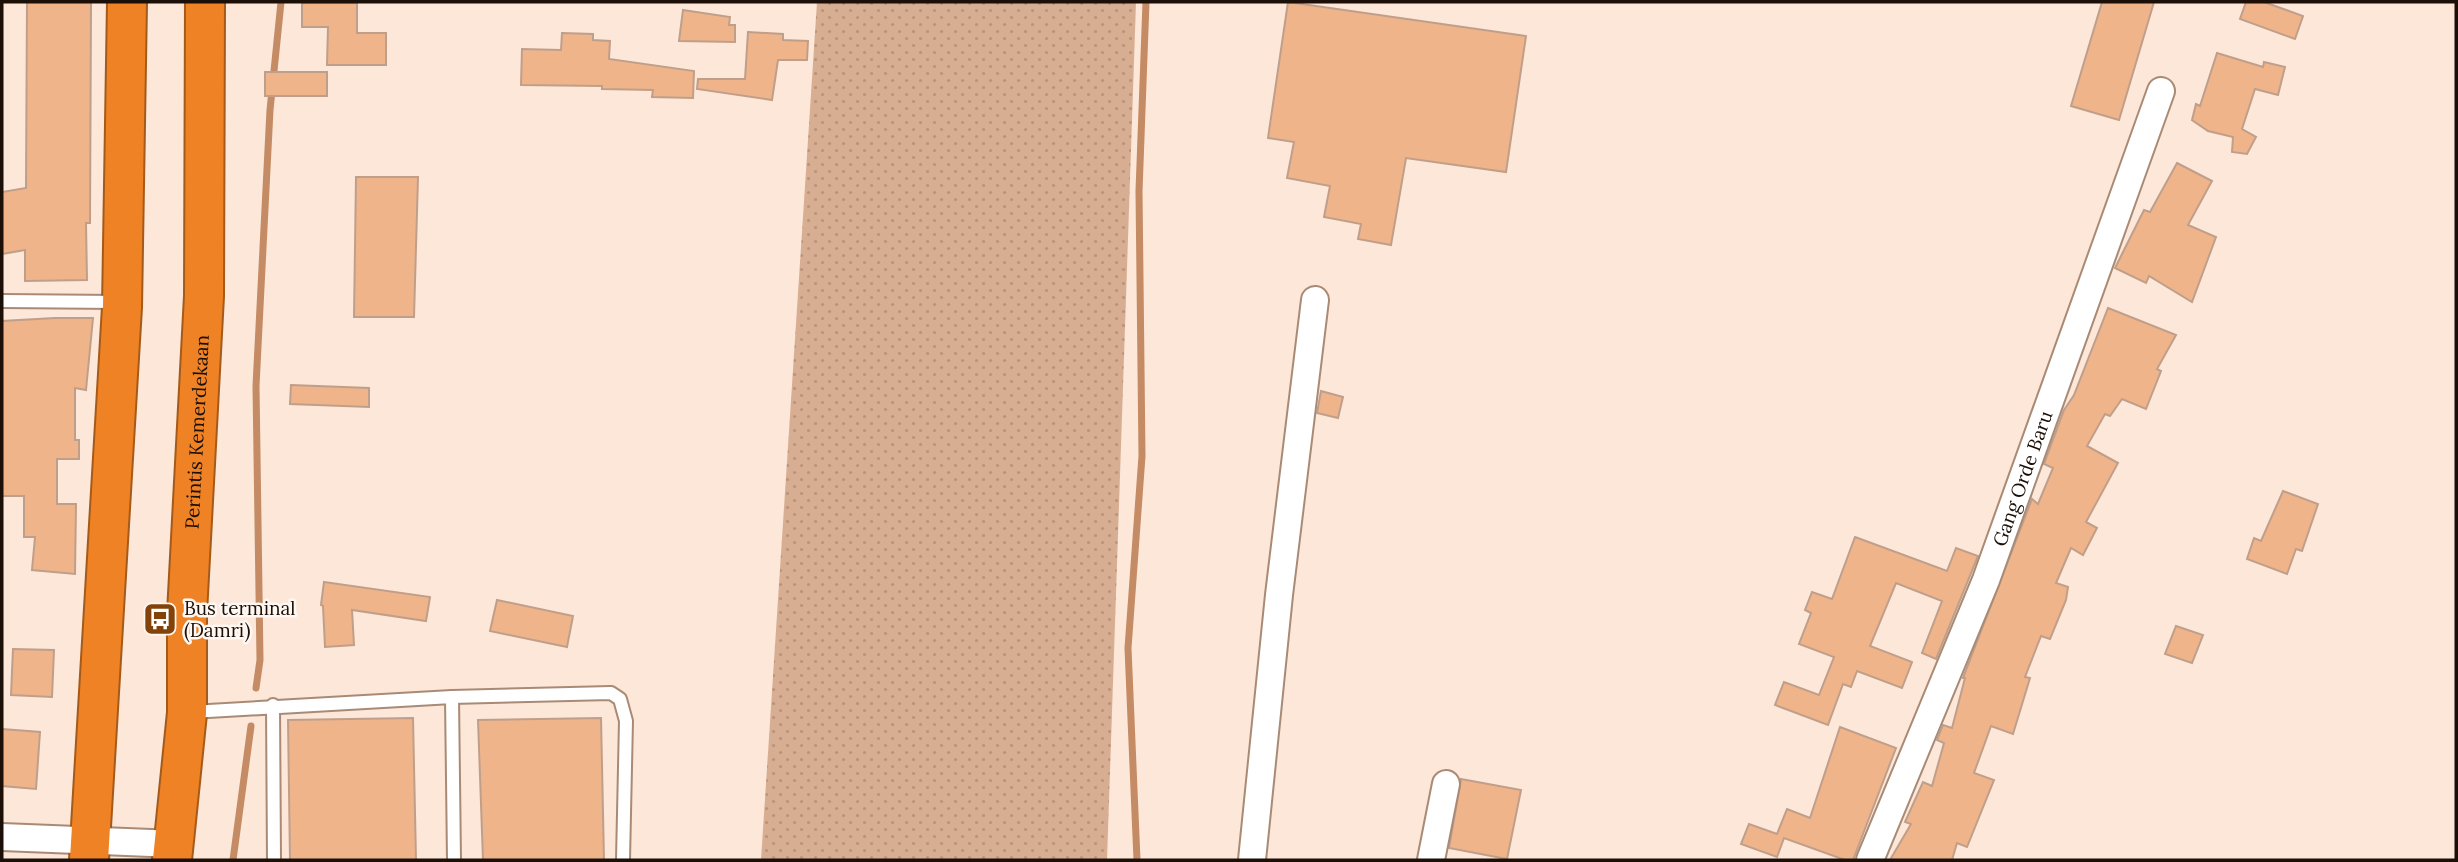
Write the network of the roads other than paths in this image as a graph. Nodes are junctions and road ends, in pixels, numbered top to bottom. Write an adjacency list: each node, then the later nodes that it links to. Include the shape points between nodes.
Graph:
1 (127, 2): 6 (highway)
2 (205, 2): 9 (highway, Perintis Kemerdekaan, via 204,296 188,599)
3 (2161, 91): 19 (street, Gang Orde Baru, via 1986,580)
4 (2, 300): 6 (lane)
5 (1315, 300): 17 (street)
6 (121, 302): 12 (highway)
7 (452, 697): 8 (lane); 15 (lane); 16 (lane, via 611,693 620,699 626,722)
8 (273, 705): 9 (lane); 14 (lane)
9 (187, 712): 13 (highway, Perintis Kemerdekaan)
10 (1447, 785): 18 (street)
11 (2, 837): 12 (street)
12 (90, 851): 13 (street)
13 (174, 852)
14 (274, 860)
15 (454, 860)
16 (623, 860)
17 (1252, 860)
18 (1431, 860)
19 (1870, 860)

